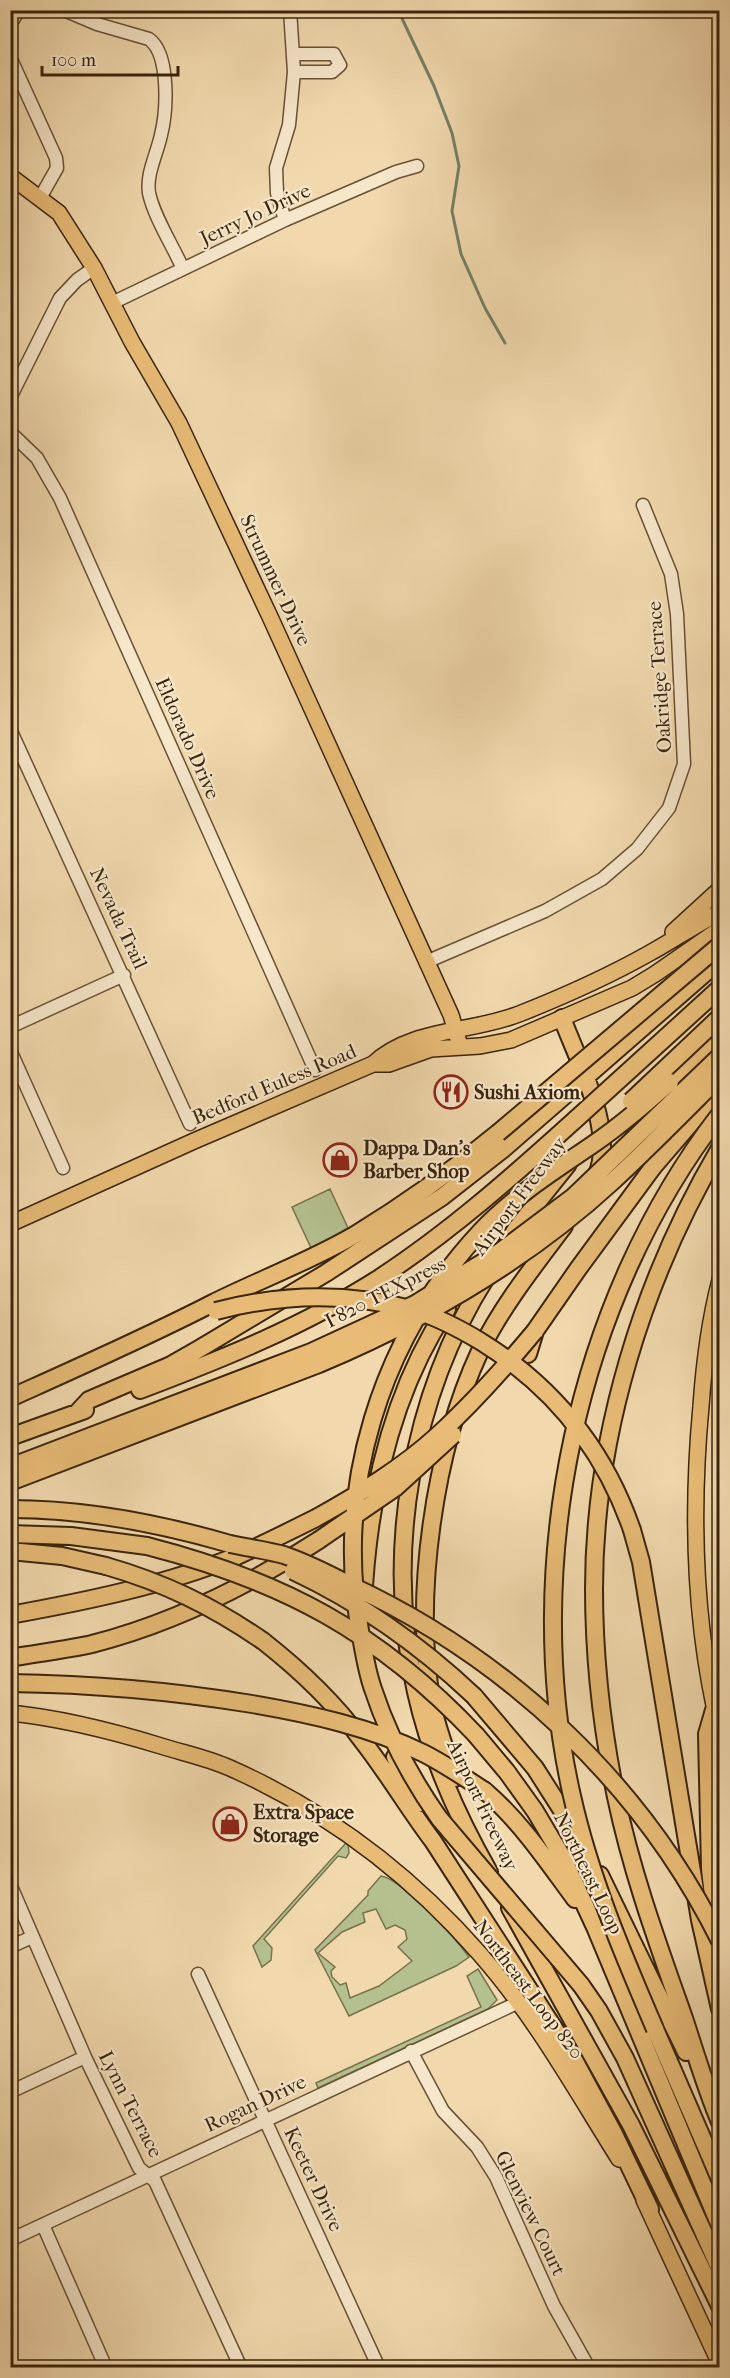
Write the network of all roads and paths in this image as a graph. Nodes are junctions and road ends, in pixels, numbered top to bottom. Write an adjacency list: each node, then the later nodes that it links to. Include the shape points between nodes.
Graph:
1 (19, 10): 4 (street)
2 (64, 10): 13 (street, via 149,39 160,53 164,65 164,118 150,172 149,193)
3 (290, 10): 5 (street)
4 (10, 25)
5 (293, 54): 7 (street); 7 (street, via 334,54 340,65 332,72)
6 (10, 57): 10 (street, via 56,158 57,168)
7 (294, 72): 11 (street, via 289,125 276,168 277,193)
8 (417, 166): 11 (street, Jerry Jo Drive)
9 (10, 176): 10 (main road, Strummer Drive)
10 (40, 198): 12 (main road, Strummer Drive, via 59,213)
11 (285, 220): 13 (street, Jerry Jo Drive)
12 (94, 268): 14 (main road, Strummer Drive); 15 (street, via 60,298)
13 (183, 269): 14 (street, Jerry Jo Drive)
14 (112, 303): 25 (main road, Strummer Drive, via 181,426)
15 (10, 398)
16 (10, 432): 36 (street, Eldorado Drive, via 37,458 60,498)
17 (643, 506): 25 (street, Oakridge Terrace, via 671,573 677,615 684,764 669,808 637,849 602,879 545,911)
18 (10, 729): 26 (street, Nevada Trail)
19 (720, 889): 23 (main road)
20 (720, 912): 23 (main road)
21 (720, 929): 30 (main road, via 640,983)
22 (720, 945): 47 (highway, bridge, via 428,1189 313,1258)
23 (647, 955): 28 (main road)
24 (720, 960): 38 (highway)
25 (426, 962): 33 (main road, Strummer Drive)
26 (124, 975): 31 (street); 41 (street, Nevada Trail)
27 (720, 988): 50 (highway, bridge, via 462,1220 378,1279 289,1328 223,1358)
28 (559, 997): 30 (main road); 33 (main road)
29 (720, 1017): 45 (highway, Airport Freeway, bridge, via 586,1143)
30 (562, 1018): 33 (main road, via 511,1040 487,1045); 38 (highway)
31 (10, 1028)
32 (720, 1035): 87 (highway, bridge, via 627,1119 520,1195 482,1230 444,1274 404,1340 384,1383 368,1433 355,1500 353,1574 372,1688 396,1747 439,1818 599,2011 625,2058)
33 (459, 1039): 44 (main road, Bedford Euless Road, via 427,1036 411,1042 384,1054 373,1064)
34 (10, 1050): 43 (street)
35 (720, 1056): 52 (highway, I 820 TEXpress, bridge, via 573,1197 501,1251 433,1293 311,1352)
36 (315, 1070)
37 (720, 1076): 53 (highway, I 820 TEXpress, bridge, via 583,1208 513,1261 452,1300 319,1364)
38 (584, 1077): 50 (highway, via 502,1150 389,1233 199,1349 89,1400); 65 (highway, via 599,1116 603,1152 599,1171 590,1191 518,1289 481,1349 455,1418 432,1531 425,1636 433,1706 456,1780 488,1855)
39 (720, 1089): 48 (highway, via 653,1167)
40 (720, 1114): 82 (highway, bridge, via 655,1214 616,1298 593,1361 564,1484 554,1593 557,1706 572,1795 598,1891)
41 (190, 1124)
42 (720, 1148): 77 (highway, via 696,1188 650,1291 625,1373 603,1479 594,1589 599,1695 616,1799 649,1921)
43 (63, 1168)
44 (10, 1224)
45 (516, 1229): 64 (highway, via 476,1265 420,1356 394,1422 370,1517 363,1606 374,1688 398,1765); 65 (highway, Airport Freeway, via 474,1296 435,1385 408,1493 402,1547 403,1599 415,1691 442,1778)
46 (720, 1280): 61 (main road, via 704,1361 696,1523 699,1608)
47 (181, 1321): 49 (highway); 74 (highway, bridge, via 245,1304 294,1297 362,1299 416,1310 450,1324 500,1353 565,1411 614,1483 632,1530 698,1910)
48 (535, 1331): 58 (highway, bridge, via 500,1373 437,1436 397,1468 316,1518 237,1556 193,1571 128,1591); 59 (highway, bridge, via 528,1354 434,1454 377,1502 273,1570 183,1614 142,1629 90,1644)
49 (10, 1398)
50 (77, 1413): 51 (highway)
51 (10, 1437)
52 (10, 1467)
53 (10, 1482)
54 (10, 1509): 56 (highway, via 136,1520)
55 (10, 1534): 67 (highway, Northeast Loop, bridge, via 71,1536 147,1546 193,1558 242,1574 316,1608 352,1630 399,1663 450,1707 507,1772 563,1858)
56 (230, 1544): 69 (highway, bridge, via 283,1555 361,1590 436,1630 508,1680 553,1719 629,1799 687,1881); 77 (highway, bridge, via 272,1560 361,1607 421,1649 474,1696 535,1768 573,1824)
57 (10, 1551): 64 (highway, bridge, via 62,1556 106,1566 188,1595 226,1615 306,1677 337,1708)
58 (10, 1615)
59 (10, 1658)
60 (10, 1683): 67 (highway, bridge, via 204,1696 294,1711 421,1752 485,1791 505,1809)
61 (714, 1710): 63 (main road); 71 (highway, via 707,1734 712,1906)
62 (10, 1713): 73 (main road, Northeast Loop 820, via 124,1734 228,1767 284,1794 362,1843 412,1885 480,1954)
63 (720, 1732)
64 (433, 1841): 83 (highway, via 572,2056)
65 (486, 1866): 88 (highway, Airport Freeway, via 631,2125)
66 (10, 1884): 68 (street, Lynn Terrace)
67 (595, 1927): 85 (highway, Northeast Loop)
68 (32, 1936): 70 (street); 76 (street, Lynn Terrace)
69 (720, 1941)
70 (10, 1947)
71 (720, 1958)
72 (198, 1974): 79 (street, Keeter Drive)
73 (517, 2002): 75 (street, Rogan Drive); 83 (main road, Northeast Loop 820, via 558,2060)
74 (720, 2009)
75 (411, 2051): 79 (street, Rogan Drive); 93 (street, Glenview Court, via 443,2111 477,2147 496,2177 554,2306)
76 (86, 2057): 78 (street); 81 (street, Lynn Terrace, via 139,2168)
77 (702, 2081): 80 (highway)
78 (10, 2092)
79 (265, 2120): 81 (street, Rogan Drive); 92 (street, Keeter Drive)
80 (720, 2122)
81 (148, 2175): 84 (street, Rogan Drive); 91 (street, Lynn Terrace, via 155,2181)
82 (720, 2179)
83 (650, 2209): 89 (main road, Northeast Loop 820)
84 (43, 2225): 86 (street, Rogan Drive); 90 (street)
85 (720, 2226)
86 (10, 2240)
87 (720, 2269)
88 (720, 2306)
89 (720, 2364)
90 (106, 2367)
91 (241, 2367)
92 (379, 2367)
93 (589, 2367)

